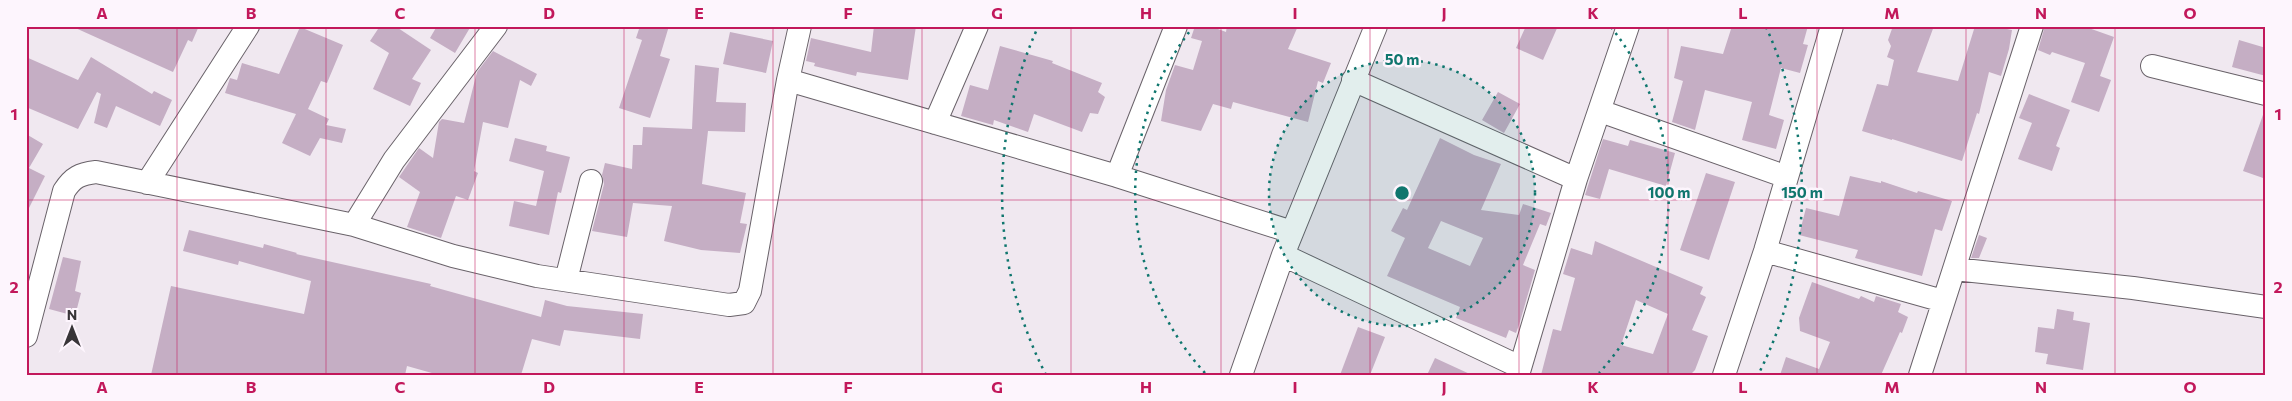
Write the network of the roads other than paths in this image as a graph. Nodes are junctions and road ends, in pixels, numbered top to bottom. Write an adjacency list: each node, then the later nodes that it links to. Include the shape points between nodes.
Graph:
1 (248, 26): 20 (street)
2 (496, 26): 21 (street, via 394,160)
3 (800, 26): 11 (street)
4 (976, 26): 15 (street)
5 (1176, 26): 16 (street)
6 (1376, 26): 12 (street)
7 (1628, 26): 14 (street)
8 (1832, 26): 17 (street)
9 (2032, 26): 25 (street)
10 (2152, 66): 13 (street)
11 (788, 80): 15 (street); 26 (street, via 750,291 744,303 729,305)
12 (1353, 80): 18 (street); 22 (street)
13 (2266, 94)
14 (1600, 111): 17 (street); 18 (street)
15 (935, 123): 16 (street)
16 (1117, 176): 22 (street)
17 (1787, 177): 23 (street)
18 (1576, 179): 30 (street)
19 (591, 180): 26 (street)
20 (147, 183): 21 (street); 29 (street, via 96,172 82,174 72,180 64,191)
21 (354, 224): 26 (street, via 453,256)
22 (1292, 232): 24 (street)
23 (1765, 251): 27 (street); 32 (street)
24 (1283, 255): 30 (street); 31 (street)
25 (1954, 269): 27 (street); 28 (street, via 2133,288)
26 (566, 280)
27 (1943, 302): 33 (street)
28 (2266, 307)
29 (26, 336)
30 (1519, 371)
31 (1241, 375)
32 (1724, 375)
33 (1920, 375)

